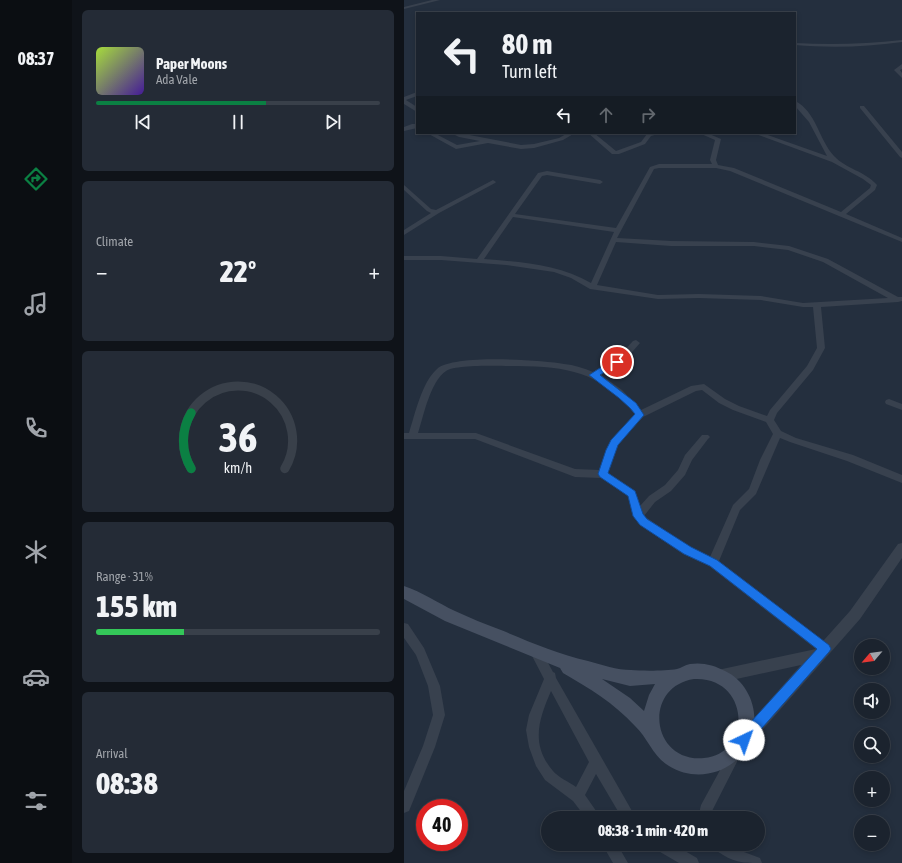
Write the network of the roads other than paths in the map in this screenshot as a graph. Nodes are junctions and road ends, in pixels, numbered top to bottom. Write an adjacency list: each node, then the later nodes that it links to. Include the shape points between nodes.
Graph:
1 (404, 0): 3 (street)
2 (438, 0): 3 (street)
3 (415, 5): 4 (street)
4 (404, 8)
5 (902, 41): 6 (street, via 823,46)
6 (796, 44)
7 (902, 66): 8 (street, via 897,70)
8 (902, 76)
9 (416, 94): 10 (street)
10 (404, 100): 13 (street)
11 (796, 104): 25 (street, via 812,122)
12 (862, 107): 24 (street)
13 (416, 109)
14 (416, 125): 15 (street)
15 (404, 129)
16 (432, 134): 23 (street, via 456,147)
17 (456, 134): 23 (street)
18 (570, 134): 23 (street, via 561,139 521,147)
19 (592, 134): 20 (street, via 617,153 643,143 649,135)
20 (654, 134)
21 (705, 134): 26 (street, via 718,139 713,160)
22 (759, 134): 25 (street)
23 (490, 140)
24 (902, 156)
25 (835, 160): 32 (street, via 874,185 873,189)
26 (716, 166): 32 (street, via 732,170); 33 (street, via 652,168)
27 (493, 182): 30 (street)
28 (600, 182): 31 (street, via 540,174)
29 (404, 187): 30 (street, via 429,210)
30 (437, 212): 34 (street)
31 (510, 215): 33 (street); 38 (street)
32 (841, 215): 36 (street)
33 (618, 230): 35 (street)
34 (404, 233)
35 (613, 240): 39 (street); 40 (street, via 780,246 801,251 833,264)
36 (902, 240)
37 (404, 258): 38 (street)
38 (479, 261): 39 (street, via 555,270 574,276)
39 (593, 287): 41 (street, via 658,297 761,298)
40 (900, 300): 41 (street)
41 (817, 305): 47 (street, via 821,348 810,368 773,412)
42 (636, 343): 43 (street, via 631,351)
43 (594, 375): 46 (street, via 633,405); 49 (street, via 551,365 523,363 493,362 447,366 430,385)
44 (889, 402): 45 (street)
45 (902, 407)
46 (640, 415): 47 (street, via 700,387 736,408); 51 (street, via 614,442)
47 (770, 420): 48 (street)
48 (778, 433): 52 (street); 55 (street, via 753,491 736,508)
49 (408, 436): 51 (street, via 476,436 575,473)
50 (705, 437): 53 (street, via 688,458 682,472 668,488 652,499)
51 (603, 474): 53 (street, via 632,494)
52 (902, 479)
53 (638, 516): 55 (street, via 687,551)
54 (902, 548): 59 (street, via 856,615)
55 (713, 563): 59 (street)
56 (404, 592): 58 (main road, via 450,616)
57 (404, 628): 68 (street, via 420,652 434,686 439,715 429,747)
58 (536, 652): 60 (main road); 63 (street)
59 (822, 652): 62 (street); 65 (street)
60 (553, 659): 61 (main road, via 630,678); 64 (main road, via 613,694 640,718)
61 (676, 676): 62 (main road, via 689,671 704,671); 64 (main road, via 664,684 651,710)
62 (718, 676): 65 (main road, via 730,684 740,696 746,710 747,725)
63 (551, 677): 66 (street); 67 (street, via 535,715 532,730 535,747 540,762 549,776)
64 (656, 740): 65 (main road, via 666,753 678,762 694,768 709,768 724,762)
65 (740, 746): 71 (street)
66 (596, 762): 67 (street); 70 (street)
67 (578, 796): 69 (street)
68 (404, 806)
69 (589, 811)
70 (625, 811)
71 (706, 811)
72 (613, 851): 75 (street)
73 (672, 851): 76 (street)
74 (728, 851): 77 (street)
75 (621, 863)
76 (692, 863)
77 (755, 863)

